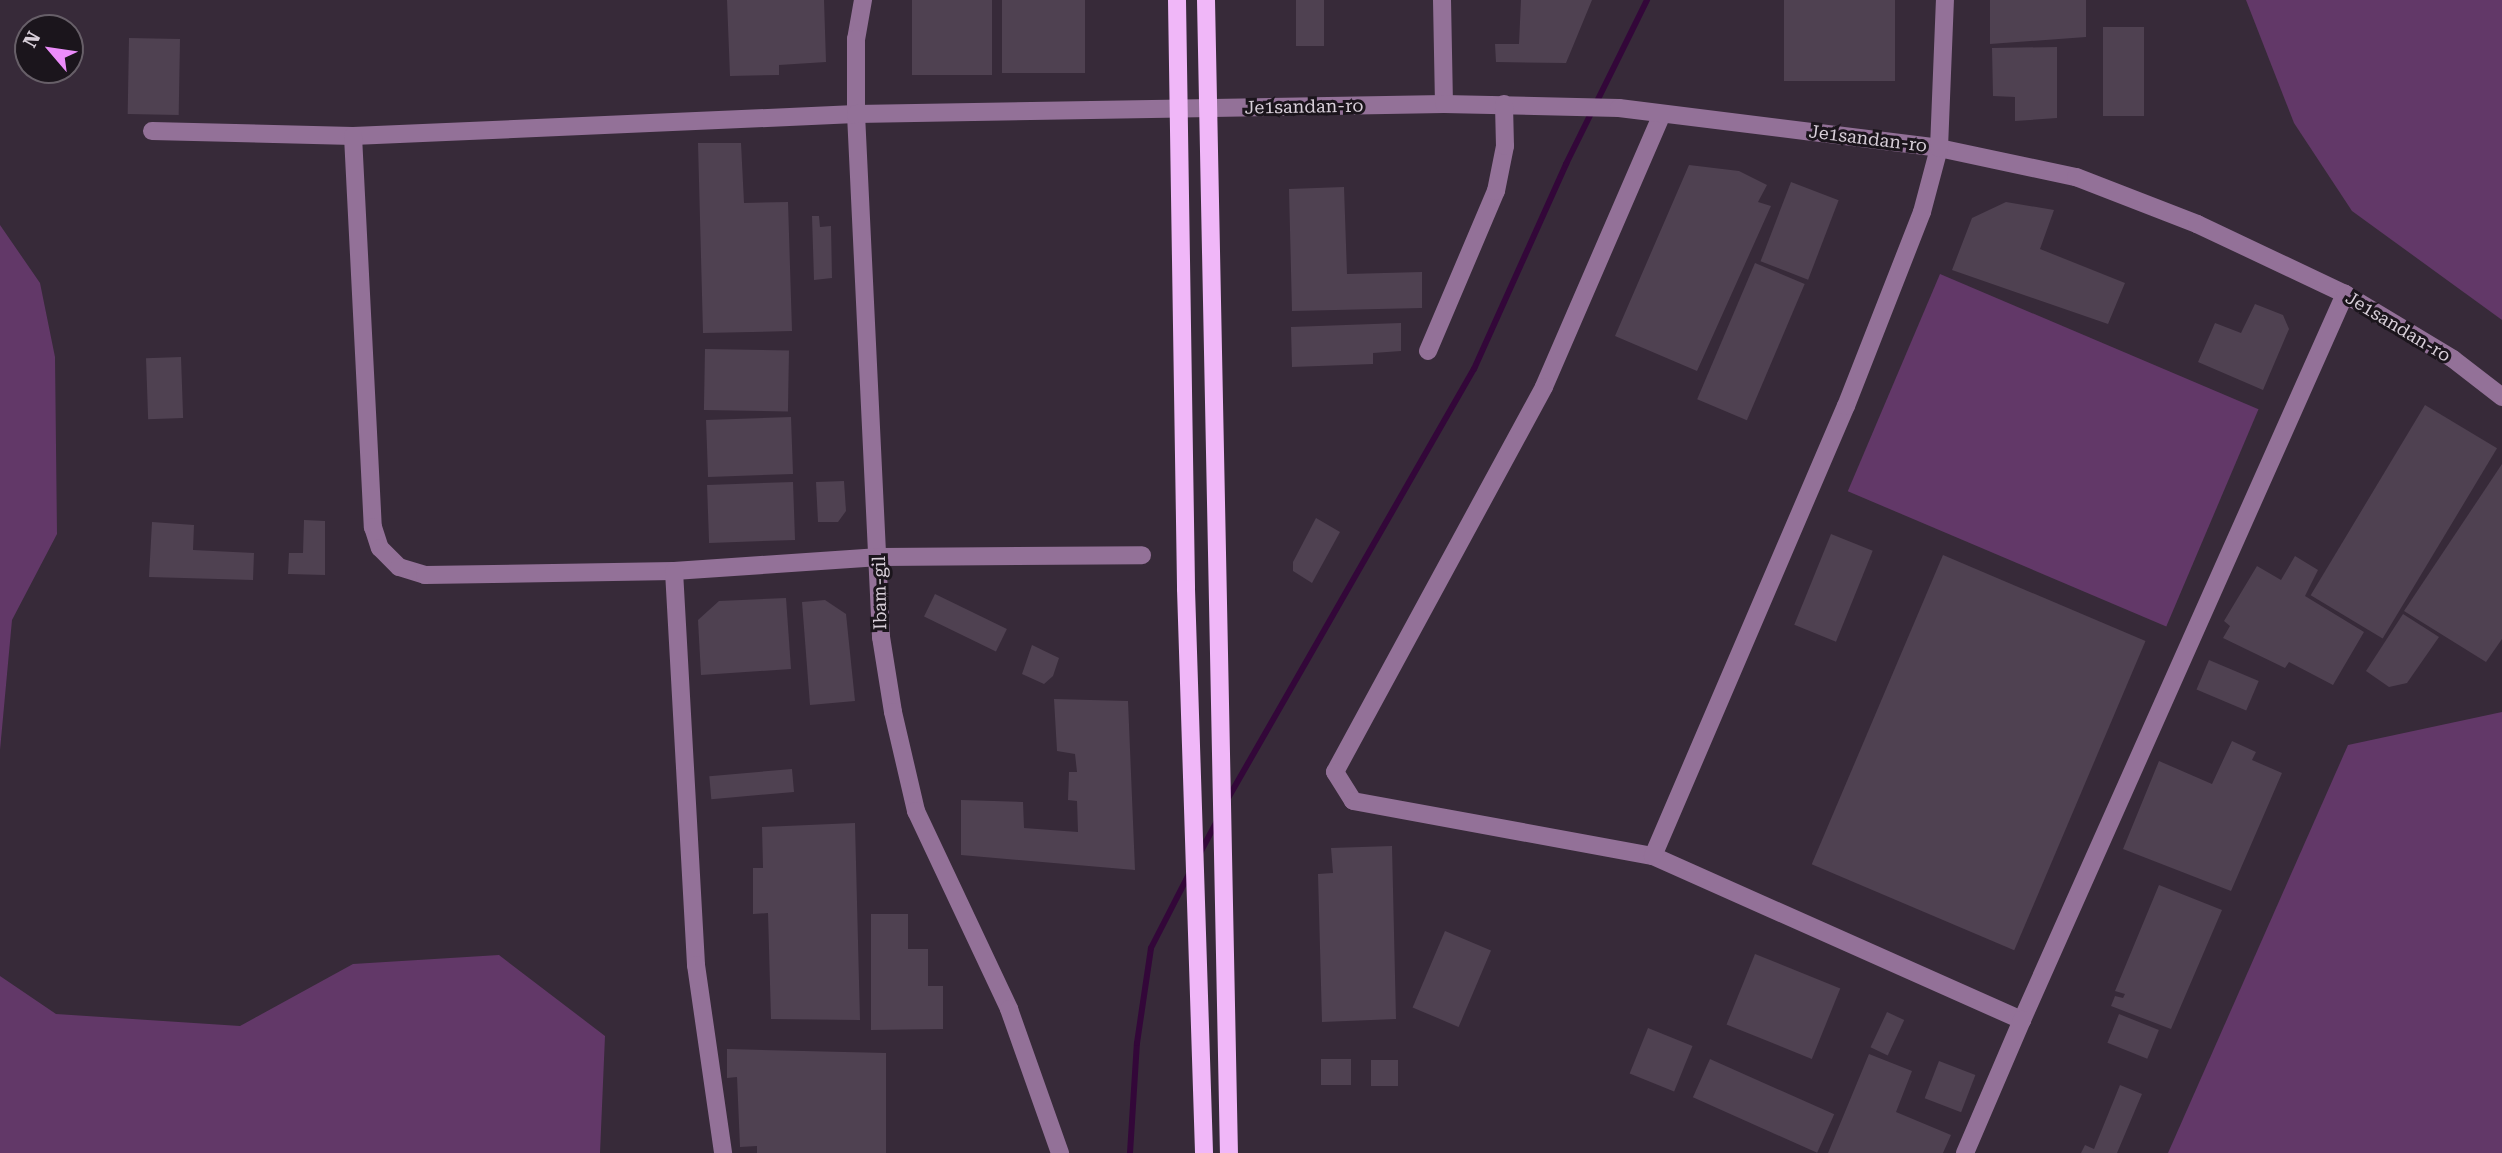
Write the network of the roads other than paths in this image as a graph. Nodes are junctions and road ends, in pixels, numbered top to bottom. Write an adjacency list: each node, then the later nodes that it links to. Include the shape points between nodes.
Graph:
1 (863, 0): 10 (street, Ibam-gil, via 856,39)
2 (1177, 0): 8 (main road)
3 (1206, 0): 9 (main road)
4 (1442, 0): 6 (street)
5 (1945, 0): 14 (street)
6 (1444, 104): 7 (street, Je1sandan-ro); 9 (street, Je1sandan-ro)
7 (1504, 104): 11 (street, Je1sandan-ro, via 1568,104); 16 (street, via 1505,146 1496,191)
8 (1178, 110): 9 (street, Je1sandan-ro); 10 (street, Je1sandan-ro); 25 (main road)
9 (1206, 110): 26 (main road)
10 (856, 114): 13 (street, Je1sandan-ro); 19 (street, Ibam-gil)
11 (1662, 114): 14 (street, Je1sandan-ro); 21 (street, via 1544,387 1335,772 1353,801)
12 (152, 131): 13 (street, Je1sandan-ro)
13 (353, 136): 20 (street, via 373,527 380,548 400,567 425,575)
14 (1939, 148): 15 (street, Je1sandan-ro, via 2076,177 2197,224); 21 (street, via 1922,212 1846,406)
15 (2345, 294): 17 (street, Je1sandan-ro, via 2453,359); 22 (street)
16 (1428, 351)
17 (2502, 397)
18 (1142, 555): 19 (street)
19 (880, 557): 20 (street); 24 (street, Ibam-gil, via 881,637 916,811 1003,996 1038,1081)
20 (674, 571): 23 (street, via 696,965)
21 (1653, 856): 22 (street)
22 (2022, 1020): 27 (street)
23 (723, 1153)
24 (1060, 1153)
25 (1204, 1153)
26 (1229, 1153)
27 (1965, 1153)

